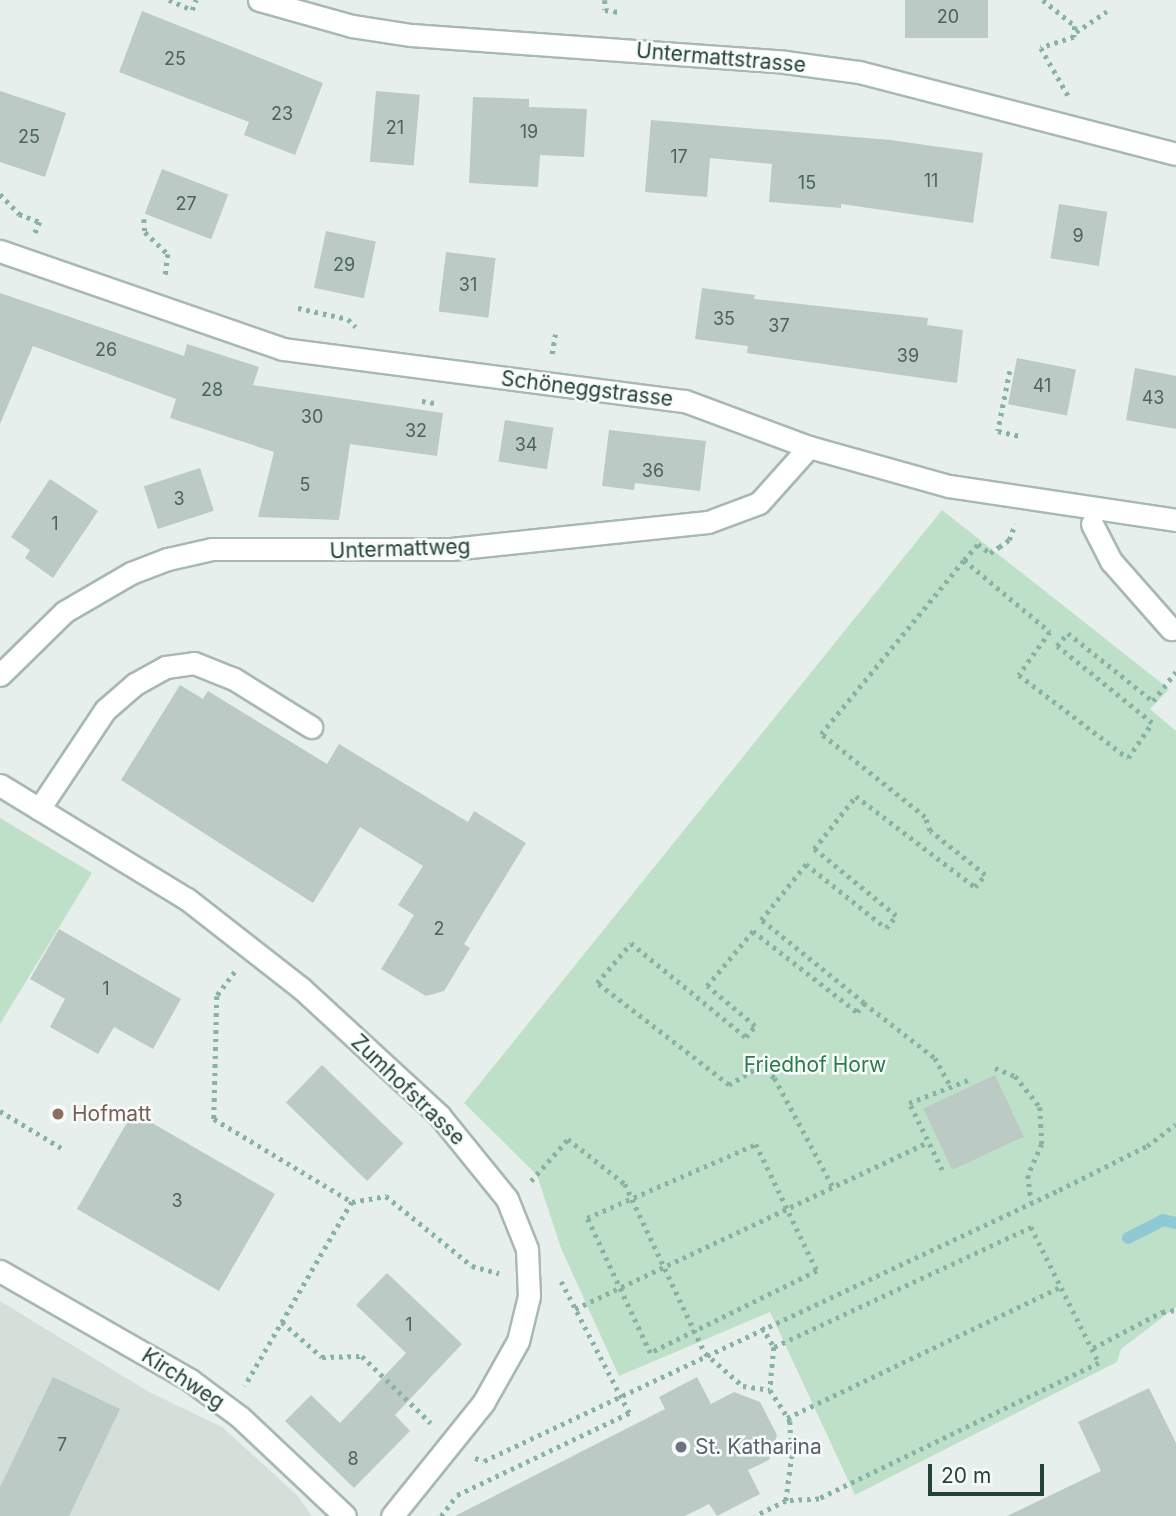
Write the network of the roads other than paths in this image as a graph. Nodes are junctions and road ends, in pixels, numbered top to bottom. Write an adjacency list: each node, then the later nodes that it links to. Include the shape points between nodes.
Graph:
1 (259, 0): 2 (street, Untermattstrasse, via 352,26 411,35 785,62 859,72)
2 (1176, 154)
3 (0, 251): 4 (street, Schöneggstrasse, via 283,349 685,401)
4 (809, 447): 5 (street, Schöneggstrasse, via 949,486); 8 (street, Untermattweg, via 759,503 708,522 451,549 212,549 168,559 131,573 64,612)
5 (1176, 520)
6 (1093, 524): 7 (street, via 1111,561)
7 (1171, 629)
8 (0, 675)
9 (311, 727): 11 (street, via 234,679 194,663 166,667 135,684 105,709)
10 (0, 785): 11 (street, Zumhofstrasse)
11 (39, 809): 14 (street, Zumhofstrasse, via 187,899 301,988 439,1115 507,1199 527,1249 529,1296 518,1341 499,1377)
12 (0, 1270): 13 (street, Kirchweg, via 190,1380 240,1417)
13 (345, 1516)
14 (392, 1516)

